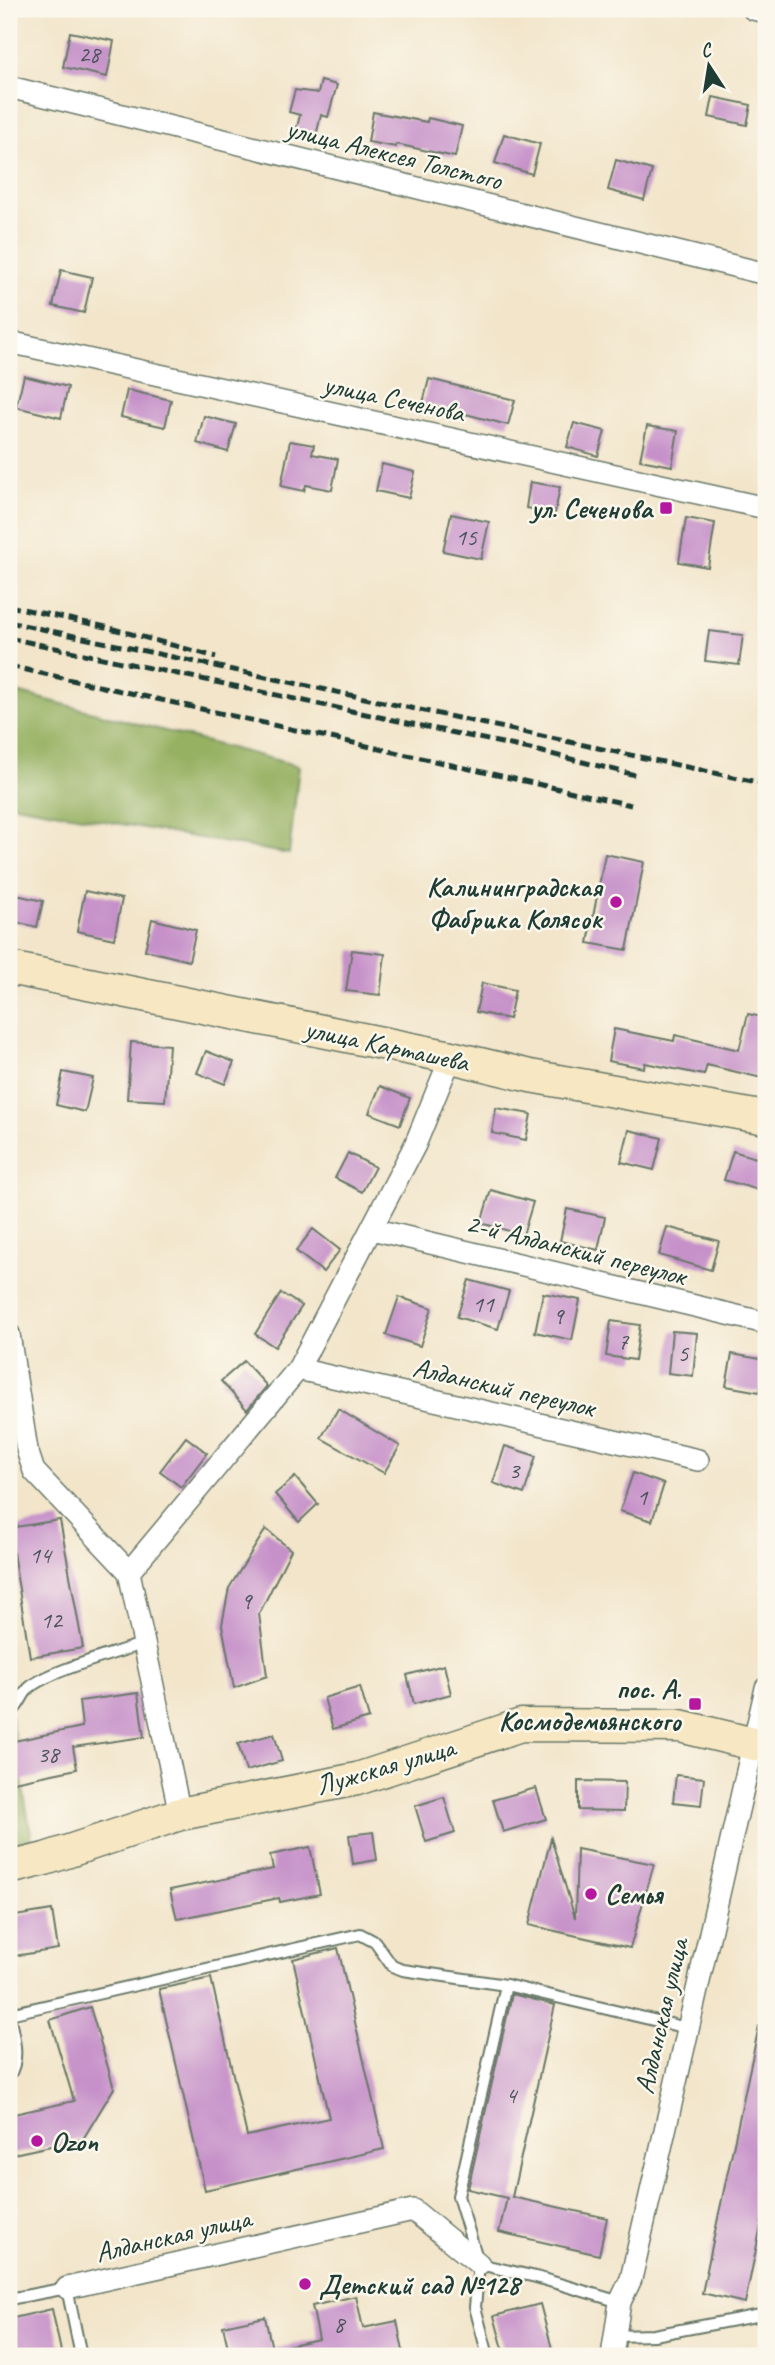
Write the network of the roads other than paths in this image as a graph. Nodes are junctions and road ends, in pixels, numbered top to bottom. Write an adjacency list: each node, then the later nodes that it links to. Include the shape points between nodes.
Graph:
1 (753, 9): 2 (street)
2 (766, 12)
3 (9, 87): 4 (street, улица Алексея Толстого)
4 (766, 274)
5 (9, 342): 6 (street, улица Сеченова)
6 (766, 508)
7 (9, 968): 8 (main road, улица Карташева)
8 (451, 1057): 9 (main road, улица Карташева, via 530,1076); 10 (street, via 415,1145)
9 (766, 1118)
10 (372, 1229): 11 (street, 2-й Алданский переулок); 13 (street)
11 (766, 1323)
12 (9, 1334): 15 (street, via 34,1471)
13 (298, 1369): 14 (street, Алданский переулок); 15 (street)
14 (698, 1460)
15 (129, 1572): 16 (street)
16 (144, 1643): 18 (lane, via 43,1679 27,1689); 20 (street)
17 (766, 1688): 19 (street, Алданская улица)
18 (9, 1714)
19 (759, 1745): 20 (main road, Лужская улица, via 680,1726 521,1725 357,1779); 24 (street, Алданская улица)
20 (180, 1814): 21 (main road, Лужская улица)
21 (9, 1868)
22 (506, 1985): 23 (lane, via 403,1970 392,1966 375,1941 360,1934); 24 (lane); 26 (lane, via 458,2196)
23 (9, 2015): 25 (lane, via 16,2050)
24 (687, 2028): 29 (street, Алданская улица, via 631,2279)
25 (9, 2076)
26 (479, 2264): 27 (street, Алданская улица, via 413,2210); 29 (lane); 33 (lane, via 475,2307)
27 (67, 2288): 28 (lane); 32 (lane)
28 (9, 2299)
29 (620, 2302): 31 (street, Алданская улица)
30 (766, 2314): 31 (lane)
31 (613, 2346)
32 (81, 2356)
33 (488, 2356)

